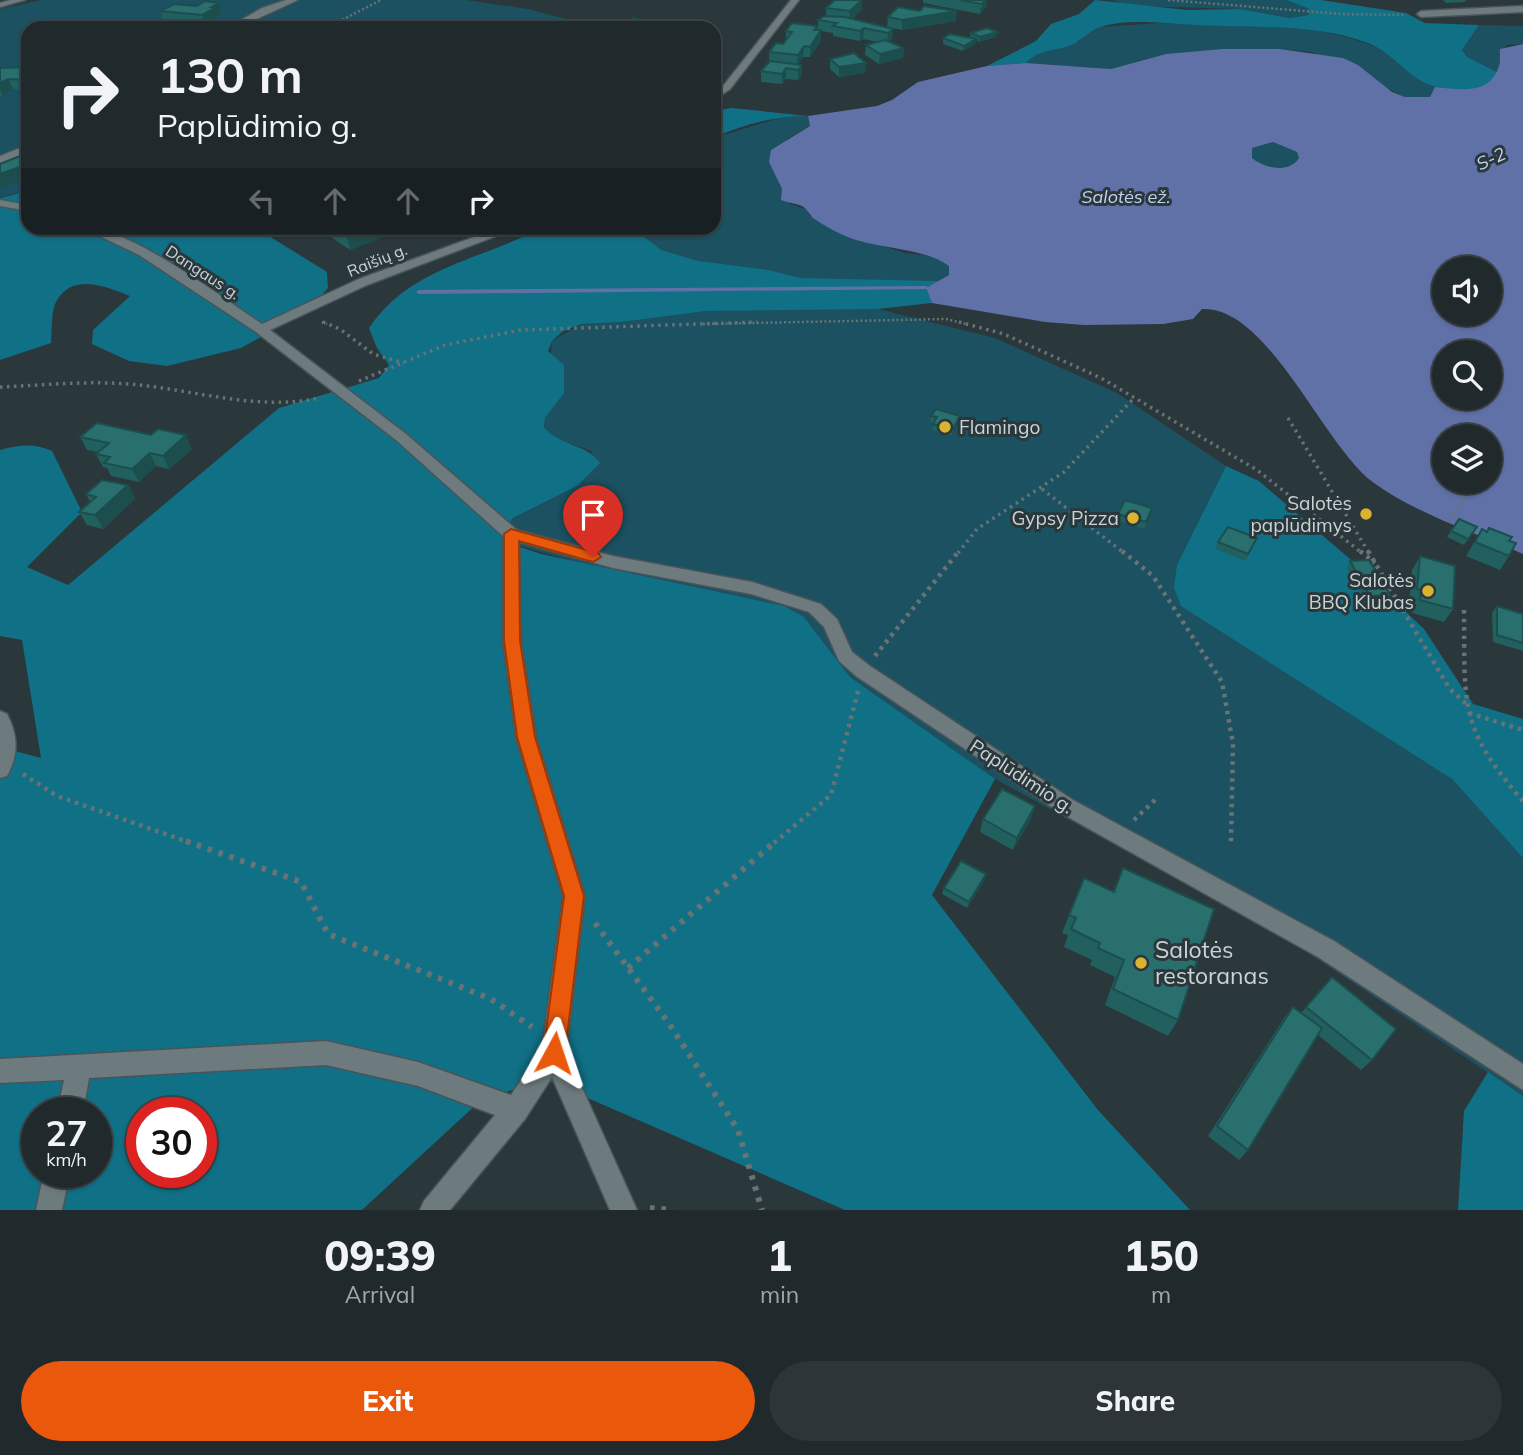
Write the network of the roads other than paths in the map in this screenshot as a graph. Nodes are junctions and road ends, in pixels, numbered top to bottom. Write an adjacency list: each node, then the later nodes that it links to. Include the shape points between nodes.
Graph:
1 (21, 0): 4 (street)
2 (294, 0): 7 (street)
3 (795, 0): 8 (street)
4 (0, 5)
5 (1523, 9): 6 (street)
6 (1421, 14)
7 (244, 21)
8 (721, 92)
9 (21, 151): 10 (street)
10 (0, 160)
11 (0, 203): 12 (street)
12 (21, 207)
13 (105, 235): 15 (street, Dangaus g., via 143,252)
14 (489, 235): 15 (street, Raišių g., via 375,277)
15 (261, 329): 16 (street, Dangaus g., via 401,437)
16 (511, 534): 19 (street, via 512,641 526,737 574,896); 22 (street, Paplūdimio g., via 613,562 752,588 815,608 831,624 845,656 874,679 1066,806 1326,949)
17 (0, 719): 18 (street, via 7,738)
18 (2, 766)
19 (554, 1053): 24 (street); 28 (street)
20 (79, 1067): 21 (street); 23 (street); 24 (street, via 326,1053 418,1074)
21 (0, 1071)
22 (1523, 1078)
23 (73, 1097)
24 (516, 1110): 27 (street)
25 (54, 1188): 26 (street)
26 (49, 1210)
27 (433, 1210)
28 (624, 1210)

